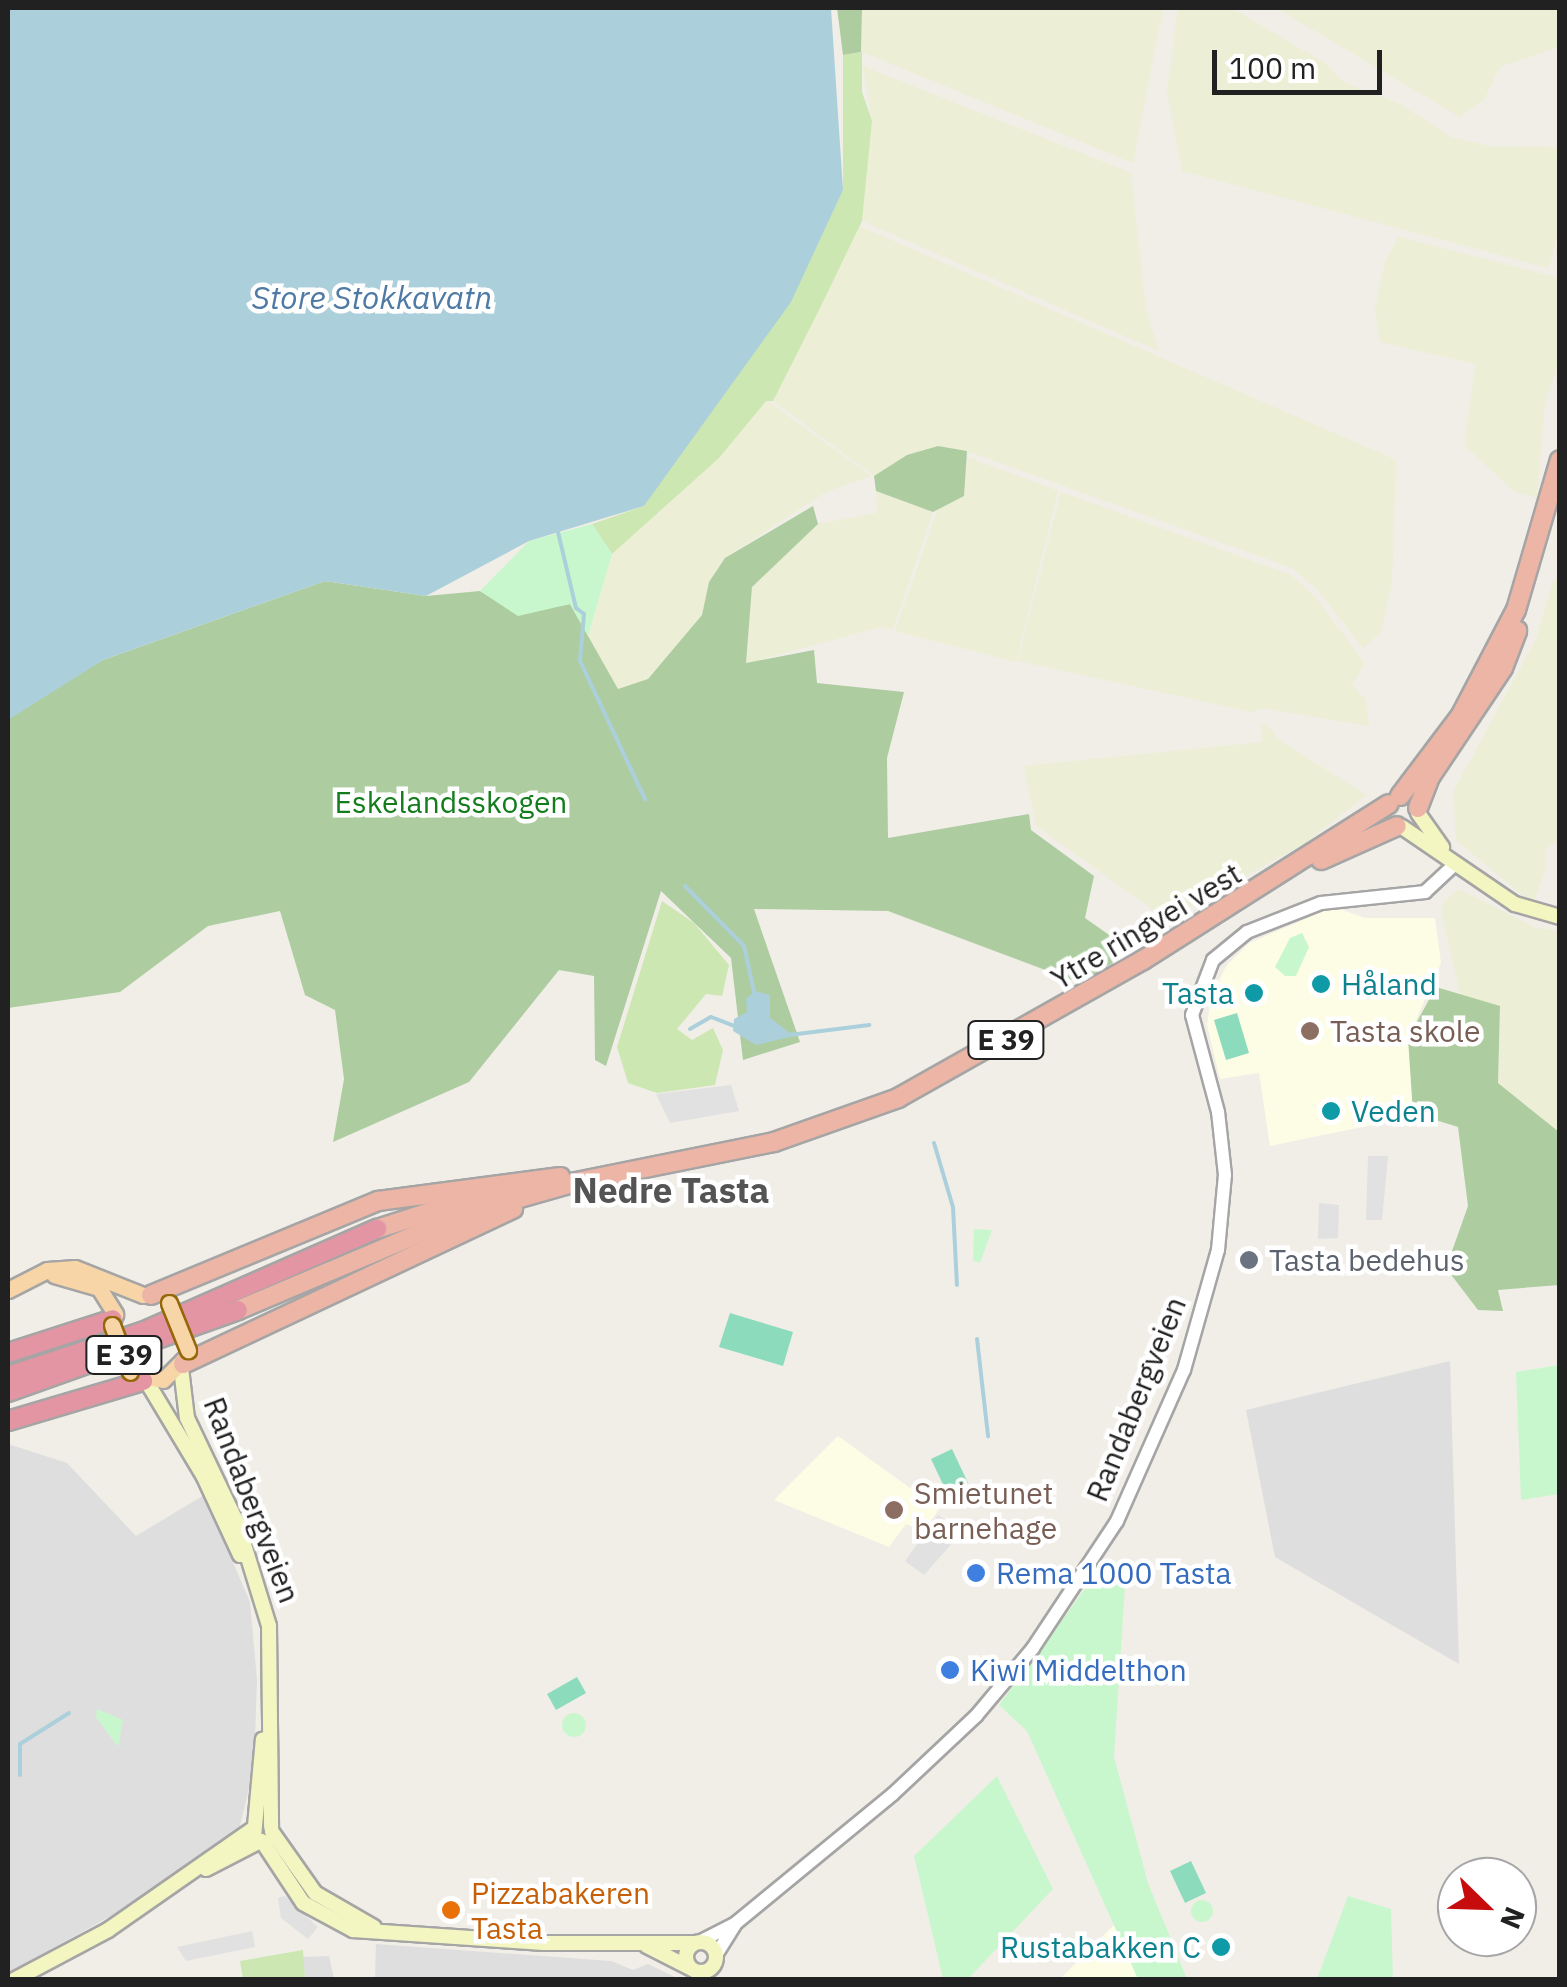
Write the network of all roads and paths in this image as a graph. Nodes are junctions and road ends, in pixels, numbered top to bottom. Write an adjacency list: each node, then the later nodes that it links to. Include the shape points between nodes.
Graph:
1 (1560, 460): 3 (highway, E 39, via 1516,610 1461,715)
2 (1560, 484): 4 (highway, E 39, via 1503,668 1430,777)
3 (1394, 800): 4 (highway); 5 (highway, via 1387,814); 7 (highway, Ytre ringvei vest / E 39)
4 (1418, 810): 5 (highway, E 39); 6 (main road)
5 (1399, 826): 6 (main road); 7 (highway, Ytre ringvei vest / E 39)
6 (1454, 864): 8 (main road, via 1515,904); 24 (street, Randabergveien, via 1425,892 1321,903 1247,932 1213,960 1192,1015 1218,1112 1226,1176 1218,1250 1184,1370 1123,1508 1059,1612 976,1716 894,1794)
7 (1275, 881): 9 (highway, Ytre ringvei vest / E 39, via 958,1068)
8 (1560, 917)
9 (795, 1134): 10 (highway, E 39); 11 (highway, E 39)
10 (560, 1177): 14 (highway, E 39, via 378,1201); 18 (highway, E 39, via 377,1229 157,1326)
11 (589, 1180): 17 (highway, E 39); 20 (highway, E 39, via 470,1212 238,1310)
12 (30, 1277): 13 (main road); 14 (main road, via 75,1268); 15 (main road, via 90,1283)
13 (8, 1290)
14 (147, 1295): 15 (main road); 17 (main road, bridge, via 170,1304)
15 (113, 1319): 16 (highway, E 39); 19 (main road, bridge)
16 (8, 1352)
17 (184, 1361): 19 (main road); 22 (main road, Randabergveien, via 187,1418 258,1578)
18 (8, 1376)
19 (140, 1378): 21 (highway, E 39); 22 (main road, Randabergveien, via 229,1529)
20 (8, 1392)
21 (8, 1422)
22 (270, 1651): 23 (main road, Randabergveien)
23 (262, 1832): 26 (main road); 27 (main road, Randabergveien, via 287,1886 310,1908 354,1930)
24 (736, 1923): 25 (street, Randabergveien); 28 (street, Randabergveien)
25 (697, 1943): 27 (main road, Randabergveien); 28 (main road); 29 (main road, via 686,1954)
26 (82, 1944): 30 (main road); 31 (main road)
27 (647, 1946): 29 (main road, Randabergveien)
28 (715, 1966): 29 (main road)
29 (695, 1973)
30 (14, 1980)
31 (32, 1980)

